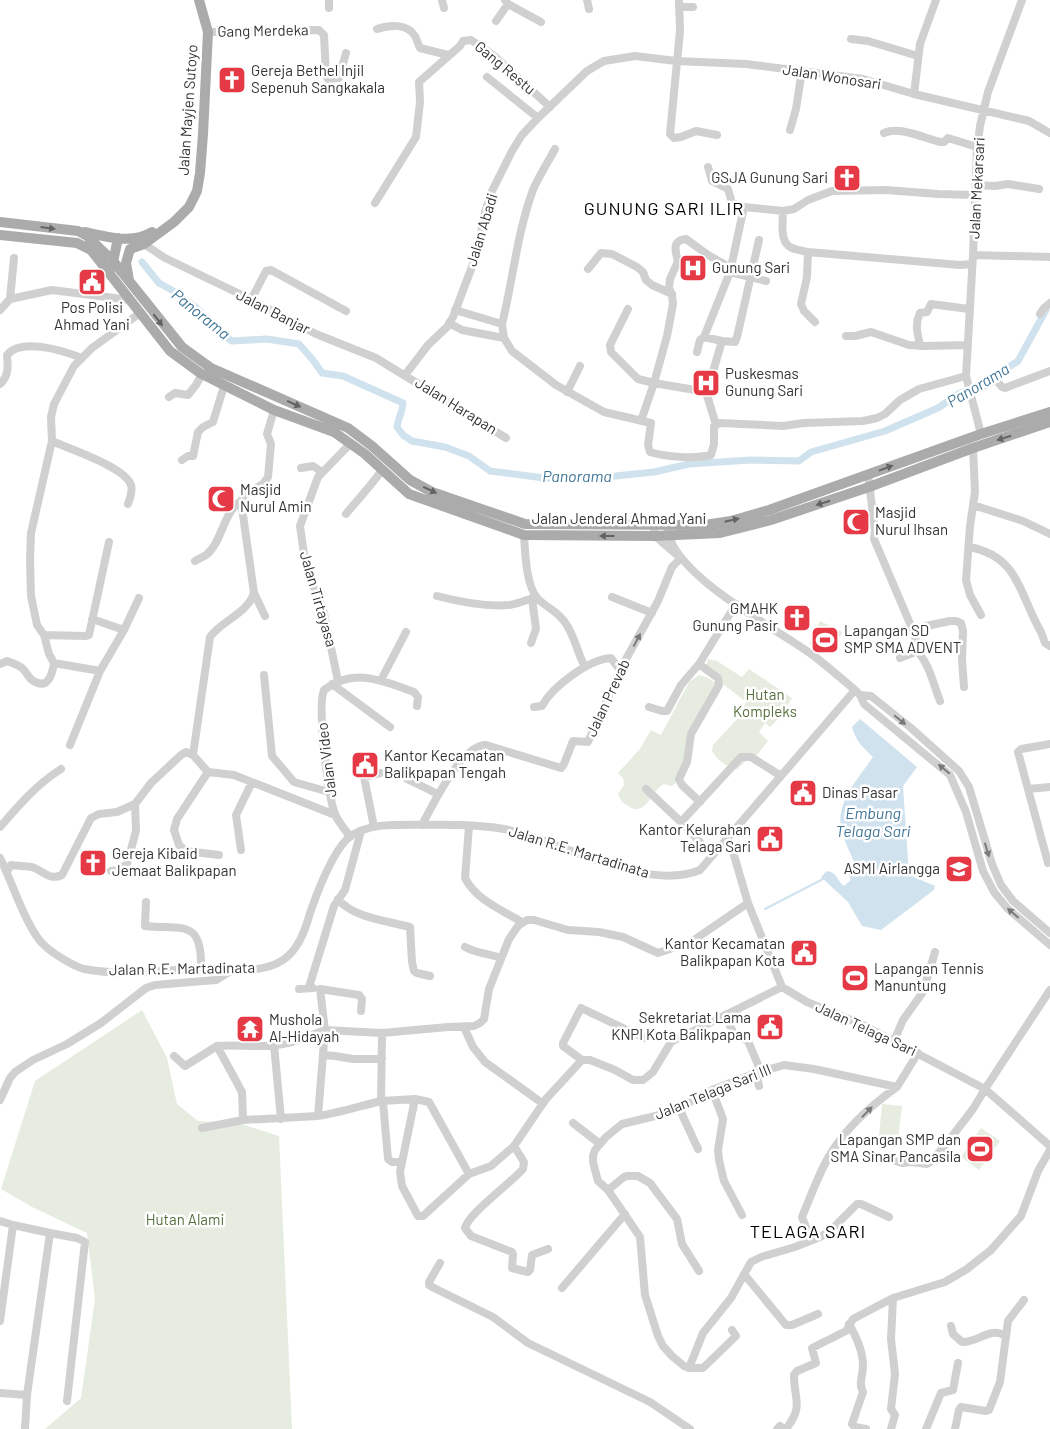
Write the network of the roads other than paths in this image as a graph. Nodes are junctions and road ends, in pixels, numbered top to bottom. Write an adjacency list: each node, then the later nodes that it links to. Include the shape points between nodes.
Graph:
1 (198, 0): 14 (main road, Jalan Mayjen Sutoyo)
2 (442, 0): 9 (street)
3 (587, 0): 10 (street)
4 (936, 0): 18 (street, via 923,32)
5 (1022, 0): 24 (street, Jalan Mekarsari)
6 (507, 2): 11 (street); 12 (street)
7 (679, 3): 8 (street); 19 (street)
8 (693, 7)
9 (444, 8)
10 (589, 9)
11 (496, 21)
12 (541, 22)
13 (377, 29): 17 (street, via 402,27 414,34 420,48)
14 (208, 32): 16 (street, Gang Merdeka, via 319,30 324,35 328,78 339,78); 39 (main road, Jalan Mayjen Sutoyo, via 200,173 197,191 189,207)
15 (851, 39): 18 (street)
16 (346, 53)
17 (448, 55): 23 (street, Gang Restu, via 463,41 471,40 493,55); 36 (street, via 419,82 416,137)
18 (918, 56): 22 (street)
19 (676, 61): 20 (street, Jalan Wonosari); 23 (street, Jalan Abadi, via 636,56 604,61 587,71); 29 (street, via 670,134 674,138 696,131)
20 (802, 70): 22 (street, Jalan Wonosari, via 863,79); 26 (street)
21 (487, 77): 25 (street)
22 (914, 94): 24 (street, Jalan Wonosari)
23 (550, 107): 25 (street, Jalan Abadi)
24 (984, 111): 28 (street, Jalan Wonosari, via 1029,121); 30 (street, Jalan Mekarsari)
25 (538, 118): 67 (street, Jalan Abadi, via 522,135 492,191 476,256)
26 (790, 130)
27 (884, 133): 30 (street, via 907,132 940,142 948,138)
28 (1050, 133)
29 (718, 135)
30 (977, 147): 33 (street, Jalan Mekarsari)
31 (555, 149): 75 (street, via 534,188 521,227)
32 (708, 167): 37 (street, via 712,181 728,189 732,203)
33 (976, 185): 34 (street, via 1008,184); 35 (street, Jalan Mekarsari)
34 (1039, 189)
35 (975, 195): 38 (street, via 886,190 832,191); 50 (street, Jalan Mekarsari)
36 (375, 203)
37 (744, 207): 38 (street); 56 (street)
38 (783, 211): 49 (street, via 783,235 787,244)
39 (178, 216): 43 (main road, Jalan Mayjen Sutoyo, via 143,237); 45 (main road, Jalan Mayjen Sutoyo)
40 (0, 222): 41 (main road, one-way to 41)
41 (78, 231): 43 (main road, Jalan Mayjen Sutoyo); 47 (main road, Jalan Jenderal Ahmad Yani, via 87,236)
42 (0, 235): 47 (main road, Jalan Jenderal Ahmad Yani, via 77,243)
43 (118, 238): 48 (main road)
44 (759, 240): 57 (street)
45 (144, 244): 46 (main road, Jalan Mayjen Sutoyo); 64 (street, Jalan Banjar, via 171,261)
46 (130, 249): 48 (main road, Jalan Mayjen Sutoyo); 59 (main road, via 126,263)
47 (96, 250): 48 (main road, Jalan Mayjen Sutoyo); 53 (main road, Jalan Jenderal Ahmad Yani); 58 (main road, Jalan Jenderal Ahmad Yani)
48 (115, 250): 53 (main road)
49 (808, 252): 54 (street); 73 (street, via 802,304)
50 (973, 255): 51 (street); 54 (street, Jalan Mekarsari)
51 (1050, 257)
52 (14, 258): 62 (street)
53 (113, 261): 58 (main road); 59 (main road, Jalan Jenderal Ahmad Yani)
54 (972, 264): 69 (street, Jalan Mekarsari)
55 (588, 269): 61 (street, via 601,253 612,254 641,269 652,285)
56 (731, 270): 57 (street); 61 (street, via 688,240 681,240 674,249 678,261 670,279); 76 (street)
57 (750, 277): 60 (street); 79 (street, via 735,342)
58 (114, 278): 63 (main road, Jalan Jenderal Ahmad Yani)
59 (129, 281): 88 (main road, Jalan Jenderal Ahmad Yani, one-way to 88, via 182,347 211,368)
60 (766, 281)
61 (672, 294): 89 (street, via 667,336)
62 (10, 299): 63 (street, via 58,290); 66 (street)
63 (130, 300): 71 (main road, Jalan Jenderal Ahmad Yani)
64 (251, 300): 70 (street, via 266,272 271,270); 87 (street, Jalan Banjar)
65 (1050, 303): 72 (street)
66 (0, 310)
67 (455, 310): 74 (street, Jalan Abadi); 75 (street)
68 (628, 310): 89 (street, via 610,349 638,379)
69 (969, 310): 80 (street, Jalan Mekarsari); 81 (street, via 931,304 917,320)
70 (346, 311)
71 (140, 313): 83 (street); 86 (main road, Jalan Jenderal Ahmad Yani, via 170,350)
72 (1040, 314)
73 (815, 322)
74 (449, 323): 78 (street, via 462,330); 87 (street, Jalan Abadi)
75 (502, 324): 78 (street)
76 (704, 336): 79 (street); 82 (street)
77 (846, 336): 81 (street, via 874,332)
78 (504, 338): 93 (street, via 526,364)
79 (722, 341): 94 (street)
80 (967, 345): 81 (street); 92 (street, Jalan Mekarsari)
81 (920, 346)
82 (696, 352)
83 (82, 358): 90 (street, via 63,350 36,347 12,350 7,355 5,380); 103 (street, via 74,366 54,404)
84 (580, 366): 93 (street)
85 (1050, 371): 92 (street, via 1004,388 996,380)
86 (202, 374): 91 (main road, Jalan Jenderal Ahmad Yani); 95 (street, via 188,394 175,393)
87 (405, 374): 102 (street, Jalan Harapan)
88 (228, 375): 91 (main road); 116 (main road, Jalan Jenderal Ahmad Yani, one-way to 116, via 348,428 410,480 432,492 525,524)
89 (654, 383): 94 (street); 98 (street)
90 (0, 384)
91 (224, 386): 96 (main road, Jalan Jenderal Ahmad Yani); 106 (street, via 213,422 198,432 192,456)
92 (968, 386): 100 (street, via 919,389 885,414 863,421 783,426); 101 (street, Jalan Mekarsari)
93 (567, 392): 98 (street, via 604,412)
94 (706, 392): 100 (street)
95 (169, 397)
96 (274, 410): 104 (main road, Jalan Jenderal Ahmad Yani, via 334,432); 112 (street, via 267,434 271,444 268,477)
97 (1050, 412): 101 (main road, Jalan Jenderal Ahmad Yani)
98 (641, 420): 100 (street, via 651,423 650,452 660,455 711,455)
99 (1050, 422): 105 (main road, Jalan Jenderal Ahmad Yani, one-way to 105)
100 (716, 425)
101 (981, 434): 110 (main road, Jalan Jenderal Ahmad Yani, one-way to 101)
102 (506, 438)
103 (52, 440): 113 (street, via 121,472 132,486); 139 (street, via 31,533 31,596 37,624)
104 (350, 443): 108 (main road, Jalan Jenderal Ahmad Yani); 109 (street, Jalan Tirtayasa)
105 (973, 448): 111 (main road, Jalan Jenderal Ahmad Yani); 114 (street, via 975,492)
106 (182, 460)
107 (301, 468): 109 (street, via 314,466)
108 (382, 470): 115 (street); 119 (main road, Jalan Jenderal Ahmad Yani, via 409,494)
109 (322, 472): 152 (street, Jalan Tirtayasa, via 316,478 300,528 306,568 323,609)
110 (868, 475): 111 (street); 117 (main road, Jalan Jenderal Ahmad Yani, one-way to 110, via 731,521)
111 (869, 487): 121 (main road, Jalan Jenderal Ahmad Yani, one-way to 121, via 771,520 720,533); 136 (street, via 874,539)
112 (241, 501): 125 (street, via 228,515 211,548); 126 (street)
113 (128, 504)
114 (972, 505): 118 (street, via 1023,521); 123 (street)
115 (346, 514)
116 (653, 524): 117 (main road, Jalan Jenderal Ahmad Yani); 120 (street)
117 (666, 524): 121 (street)
118 (1050, 534)
119 (524, 535): 120 (main road, Jalan Jenderal Ahmad Yani, one-way to 119); 130 (street)
120 (655, 536): 121 (main road, Jalan Jenderal Ahmad Yani); 124 (street)
121 (668, 536): 124 (street)
122 (109, 542): 135 (street)
123 (969, 547): 133 (street, via 966,580); 141 (street, via 991,553 1007,565 1045,643)
124 (681, 558): 131 (street, via 702,580); 132 (street, Jalan Prevab, via 672,567)
125 (195, 561)
126 (254, 593): 134 (street); 162 (street, via 246,606 210,637)
127 (438, 596): 130 (street, via 460,602 504,605)
128 (612, 597): 132 (street)
129 (138, 598): 137 (street)
130 (534, 598): 140 (street, via 536,629); 147 (street, via 565,622)
131 (736, 604): 146 (street); 154 (street, via 814,656)
132 (652, 613): 148 (street, Jalan Prevab, one-way to 132)
133 (981, 615)
134 (265, 616)
135 (92, 619): 137 (street); 139 (street, via 87,636)
136 (912, 629): 142 (street); 153 (street, via 954,620 961,623)
137 (124, 630): 149 (street)
138 (406, 632): 151 (street)
139 (44, 635): 144 (street)
140 (531, 643)
141 (1050, 646)
142 (916, 650): 143 (street); 155 (street, via 929,668)
143 (900, 658)
144 (54, 663): 145 (street, via 49,681 43,684 32,680 21,667 7,661); 149 (street)
145 (0, 664)
146 (699, 664): 157 (street, via 681,684 667,711); 174 (street, via 718,678 719,685 691,734 687,762 679,780)
147 (585, 667): 148 (street, via 611,658); 158 (street, via 550,695 542,706)
148 (620, 670): 173 (street, Jalan Prevab, via 588,742 573,741 561,768 482,745 457,765)
149 (100, 671): 161 (street)
150 (264, 675): 172 (street, via 272,756 294,782)
151 (381, 680): 152 (street, via 355,677); 156 (street, via 414,692)
152 (335, 682): 159 (street); 172 (street, Jalan Video, via 324,690 322,706)
153 (964, 687)
154 (858, 692): 166 (street, Jalan R.E. Martadinata); 196 (street, one-way to 196, via 871,696 959,771 969,787 1001,885); 197 (street, one-way to 154, via 1007,908 994,892 983,871 966,812 950,775 864,704)
155 (940, 702)
156 (418, 706)
157 (649, 706)
158 (534, 707)
159 (390, 727)
160 (1050, 744): 171 (street, via 1022,748 1018,753)
161 (70, 745)
162 (194, 755): 164 (street); 175 (street, via 186,752 180,755)
163 (61, 769): 180 (street, via 31,792)
164 (208, 772): 168 (street, via 234,775); 187 (street, via 177,819 174,830 179,845 186,851)
165 (380, 774): 181 (street, via 364,777)
166 (781, 776): 174 (street, via 751,757 743,756); 184 (street, Jalan R.E. Martadinata)
167 (407, 779): 173 (street)
168 (252, 782): 176 (street); 186 (street, via 236,815)
169 (1050, 787): 171 (street)
170 (646, 789): 177 (street)
171 (1028, 789): 189 (street)
172 (329, 792): 176 (street, Jalan Video)
173 (438, 794): 178 (street, Jalan Prevab)
174 (700, 802): 177 (street)
175 (135, 804): 190 (street, via 91,818 62,875 50,877 33,868 11,865); 191 (street, via 136,830 126,864)
176 (335, 815): 183 (street, Jalan Video)
177 (681, 822): 185 (street)
178 (422, 826): 179 (street, Jalan R.E. Martadinata); 181 (street, Jalan R.E. Martadinata)
179 (469, 826): 184 (street, Jalan R.E. Martadinata, via 521,833 606,863 656,876 700,870); 195 (street, via 467,882 484,900)
180 (0, 827)
181 (374, 827): 182 (street, Jalan R.E. Martadinata)
182 (361, 831): 183 (street, Jalan R.E. Martadinata); 192 (street, via 345,890)
183 (350, 836): 202 (street, Jalan R.E. Martadinata, via 320,886 296,948 267,967)
184 (725, 841): 194 (street, via 736,859)
185 (700, 842)
186 (241, 850)
187 (219, 855)
188 (0, 858): 190 (street, Jalan R.E. Martadinata)
189 (1048, 863)
190 (7, 871): 201 (street, Jalan R.E. Martadinata, via 42,945 82,968 167,972)
191 (111, 871)
192 (338, 899): 203 (street, via 344,906 358,912 410,927 414,971); 204 (street)
193 (146, 902): 201 (street, via 145,926 184,927 194,933 202,953)
194 (748, 903): 195 (street, via 691,942 658,953 623,937 568,930 534,920); 205 (street)
195 (522, 922): 200 (street, via 509,939)
196 (1050, 933)
197 (1050, 945)
198 (465, 947): 200 (street)
199 (935, 952): 215 (street, via 923,992 903,1020)
200 (501, 958): 211 (street, via 489,989 484,1019 474,1026)
201 (201, 968): 202 (street, Jalan R.E. Martadinata)
202 (234, 969): 229 (street, via 216,980 146,988 101,1023 15,1072)
203 (430, 976)
204 (308, 987): 206 (street); 207 (street)
205 (782, 987): 210 (street); 215 (street, Jalan Telaga Sari, via 807,1002)
206 (299, 988)
207 (320, 989): 209 (street, via 360,996); 212 (street)
208 (1050, 990): 226 (street)
209 (361, 1010)
210 (724, 1015): 222 (street, via 671,1042 653,1072 643,1080 633,1080 590,1060); 223 (street, via 734,1034 748,1040)
211 (464, 1027): 213 (street); 231 (street, via 473,1047 485,1062)
212 (325, 1030): 213 (street); 216 (street, via 287,1044); 220 (street)
213 (382, 1032): 221 (street)
214 (644, 1038): 222 (street, via 581,1008 562,1043 565,1049)
215 (894, 1041): 218 (street, Jalan Telaga Sari)
216 (274, 1044): 217 (street); 234 (street)
217 (217, 1046): 219 (street, via 185,1066); 235 (street, via 242,1092)
218 (918, 1053): 225 (street); 226 (street, Jalan Telaga Sari)
219 (174, 1056)
220 (322, 1056): 221 (street); 233 (street)
221 (382, 1059): 230 (street)
222 (582, 1060): 231 (street)
223 (758, 1072): 224 (street); 225 (street, Jalan Telaga Sari III, via 784,1065); 227 (street, Jalan Telaga Sari III)
224 (759, 1086)
225 (898, 1087): 253 (street, one-way to 225, via 802,1217 830,1154 878,1100)
226 (985, 1088): 240 (street, Jalan Telaga Sari); 243 (street, via 973,1109 930,1162 902,1163)
227 (712, 1090): 232 (street, Jalan Telaga Sari III); 248 (street, via 723,1120 718,1150 724,1181)
228 (415, 1099): 230 (street); 244 (street); 245 (street, via 429,1102)
229 (0, 1100)
230 (382, 1102): 233 (street); 244 (street, via 388,1159)
231 (542, 1104): 239 (street)
232 (679, 1108): 238 (street, Jalan Telaga Sari III, via 622,1124); 241 (street)
233 (318, 1116): 234 (street)
234 (281, 1119): 235 (street)
235 (243, 1120): 237 (street)
236 (573, 1122): 238 (street)
237 (202, 1128)
238 (600, 1144): 246 (street, via 593,1156 594,1168 598,1181)
239 (514, 1146): 245 (street, via 491,1166); 254 (street, via 524,1162 524,1169 473,1216 466,1225 467,1232 512,1252 512,1268 528,1272 532,1255)
240 (1050, 1146)
241 (698, 1149)
242 (1050, 1150): 260 (street, via 1038,1171 1022,1216 991,1250 945,1282)
243 (883, 1157)
244 (401, 1162): 245 (street, via 402,1186 420,1216)
245 (469, 1174)
246 (608, 1190): 247 (street); 256 (street, via 628,1176 638,1176 650,1183 678,1221 682,1244)
247 (625, 1214): 259 (street); 269 (street, via 640,1237 645,1296 658,1336 672,1356)
248 (742, 1216)
249 (889, 1218): 253 (street, via 857,1204 829,1232)
250 (0, 1222): 251 (street)
251 (13, 1225): 252 (street); 258 (street)
252 (50, 1233): 271 (street); 272 (street, via 85,1242)
253 (811, 1240): 257 (street, via 751,1262)
254 (548, 1249)
255 (440, 1262): 274 (street, via 429,1285 493,1317 528,1343 650,1402)
256 (699, 1271)
257 (744, 1274): 262 (street, via 786,1325); 269 (street, via 731,1298 703,1333)
258 (2, 1284): 263 (street)
259 (562, 1288)
260 (893, 1298): 264 (street, via 857,1316); 278 (street, via 891,1340 895,1374 891,1409 895,1415)
261 (1024, 1300): 267 (street, via 1008,1321)
262 (818, 1314)
263 (0, 1321)
264 (850, 1324): 276 (street, via 846,1331 812,1348 816,1363 795,1373 797,1413); 277 (street, via 863,1366 860,1386 863,1392 852,1424)
265 (951, 1326): 267 (street, via 953,1334 962,1342 987,1334)
266 (732, 1330): 269 (street, via 736,1336 703,1368)
267 (1005, 1336): 280 (street, via 1000,1382 989,1410 961,1407)
268 (958, 1363): 279 (street, via 954,1390 941,1393)
269 (689, 1368)
270 (0, 1393): 271 (street)
271 (27, 1394): 273 (street)
272 (67, 1402)
273 (25, 1429)
274 (690, 1429)
275 (777, 1429): 276 (street, via 780,1426)
276 (785, 1429)
277 (866, 1429)
278 (891, 1429)
279 (926, 1429)
280 (955, 1429)

